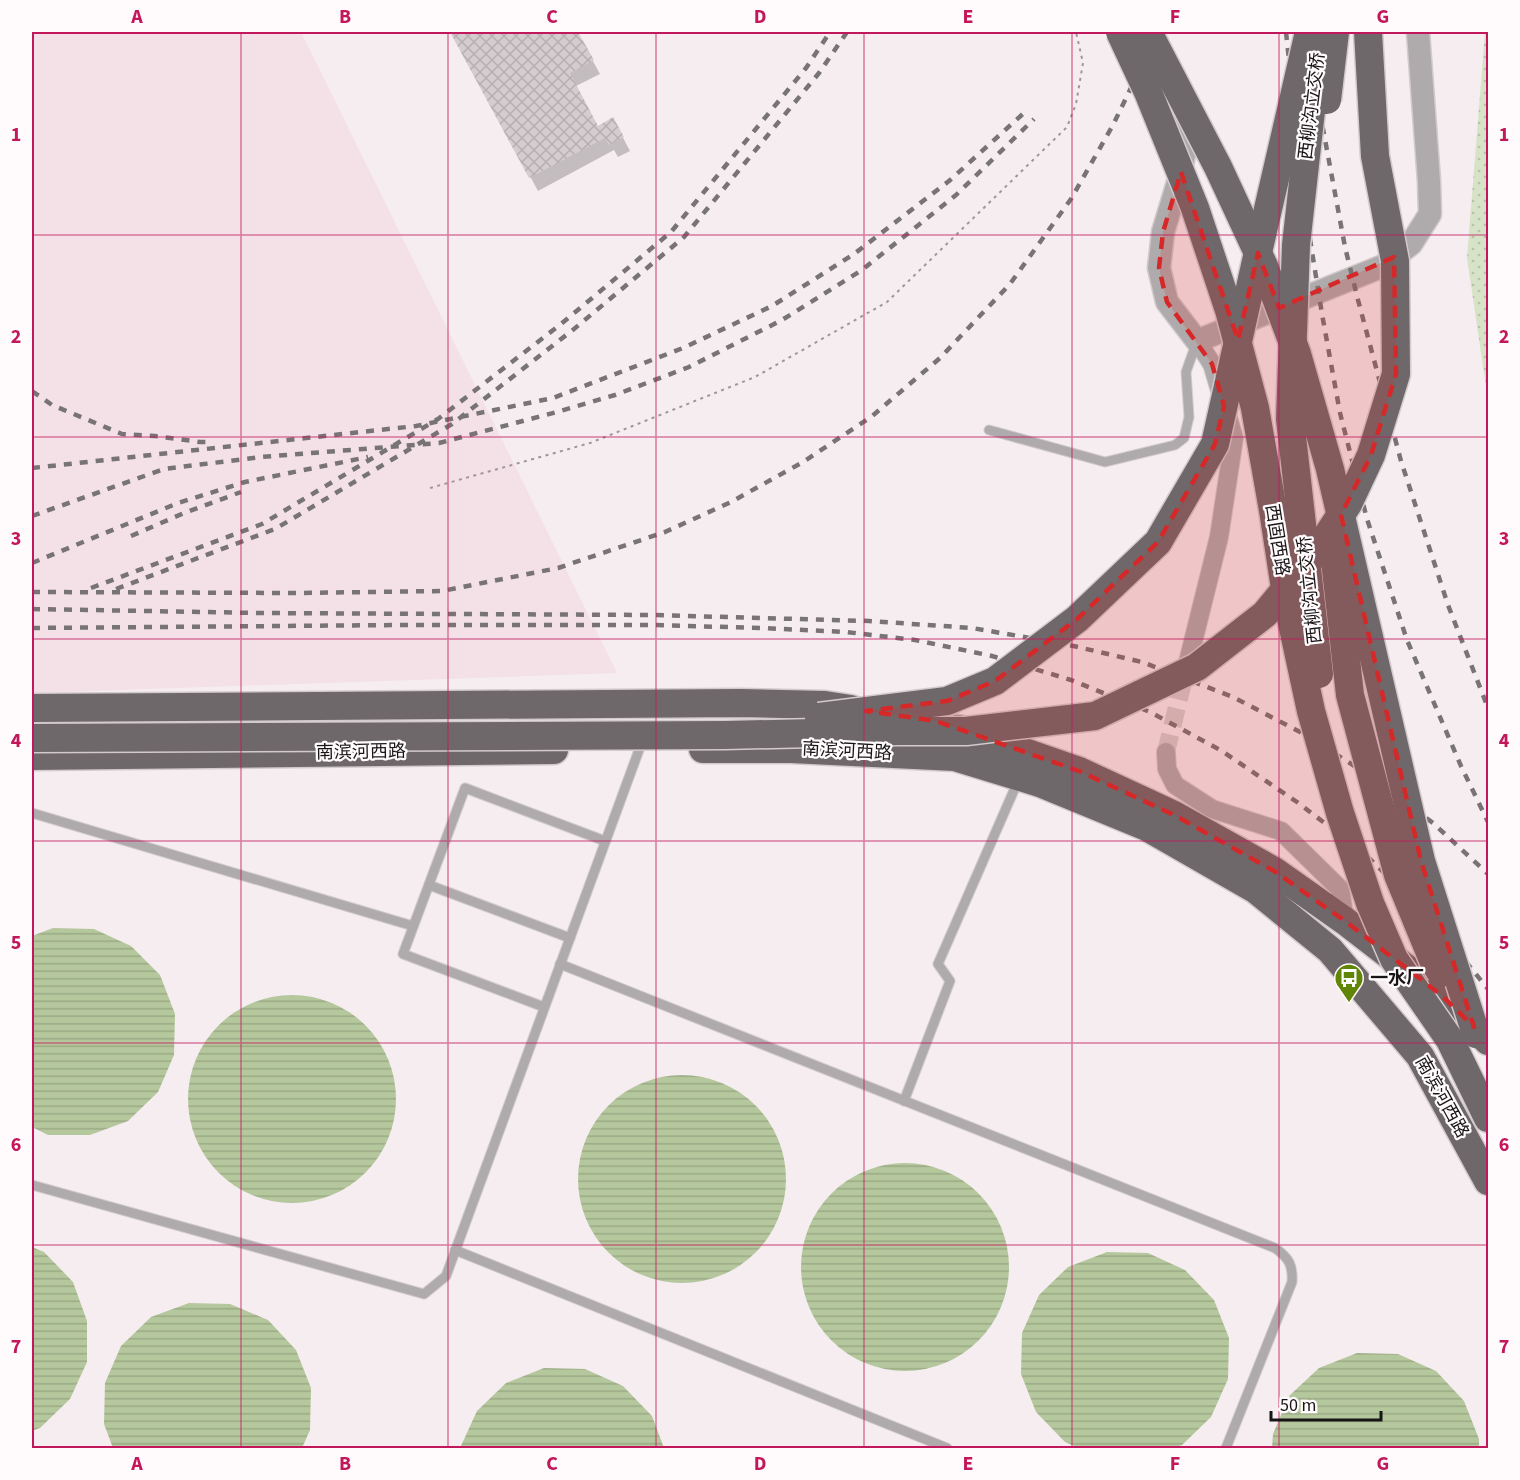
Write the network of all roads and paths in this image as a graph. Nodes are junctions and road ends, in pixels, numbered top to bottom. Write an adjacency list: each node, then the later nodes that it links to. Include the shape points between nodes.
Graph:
1 (1076, 32): 12 (path, via 1083,63 1076,104 1067,127 887,302 755,377 590,443)
2 (1120, 32): 29 (highway, 西固西路, bridge, via 1195,208 1228,310 1255,408 1286,595 1311,711 1370,903 1394,959)
3 (1148, 32): 29 (highway, bridge, via 1264,266 1297,354 1330,468 1421,861)
4 (1310, 32): 15 (highway, bridge, via 1215,444 1158,542 1077,619 994,681 946,701 803,719)
5 (1320, 32): 29 (highway, 西柳沟立交桥, bridge, via 1296,245 1290,419 1320,678 1347,778 1396,920)
6 (1335, 32): 29 (highway, 西柳沟立交桥, bridge, via 1317,186 1309,358 1350,695 1398,874)
7 (1368, 32): 16 (highway, bridge, via 1375,156 1395,261 1396,374 1371,455 1348,504 1317,551 1265,614 1197,667 1095,716 966,731)
8 (1418, 32): 10 (street, via 1430,214 1411,243 1383,266)
9 (1169, 81): 10 (street, via 1183,110 1187,139 1163,232 1159,268 1167,302)
10 (1197, 341): 11 (lane, via 1186,372 1189,417 1184,438 1175,445 1105,462); 13 (street, via 1212,364 1234,438 1219,537)
11 (989, 430)
12 (430, 488)
13 (1185, 674)
14 (32, 708): 24 (highway, via 740,703 825,705 936,721 1079,771 1173,815 1274,871)
15 (32, 724)
16 (32, 738)
17 (639, 750): 19 (highway, 南滨河西路); 20 (highway, 南滨河西路, via 791,749 955,757); 22 (lane)
18 (1166, 752): 24 (street, via 1167,769 1175,785 1212,809 1281,831 1340,889)
19 (32, 756)
20 (1020, 777): 31 (lane, via 938,964 950,981); 33 (highway, 南滨河西路, via 1147,827 1255,889 1330,950 1420,1056)
21 (32, 813): 25 (lane)
22 (605, 841): 23 (lane, via 465,788); 26 (lane)
23 (429, 885): 25 (lane); 26 (lane)
24 (1345, 921): 29 (highway, via 1441,995)
25 (414, 926): 28 (lane, via 403,954)
26 (570, 938): 27 (lane)
27 (560, 964): 28 (lane); 31 (lane)
28 (544, 1007): 35 (lane)
29 (1471, 1038): 30 (highway, 西柳沟立交桥); 32 (highway, 西柳沟立交桥)
30 (1488, 1059)
31 (904, 1101): 37 (lane, via 1284,1254 1293,1272 1292,1282)
32 (1488, 1118)
33 (1488, 1181)
34 (32, 1185): 35 (lane, via 424,1294 446,1276)
35 (455, 1250): 36 (lane)
36 (947, 1449)
37 (1226, 1449)

